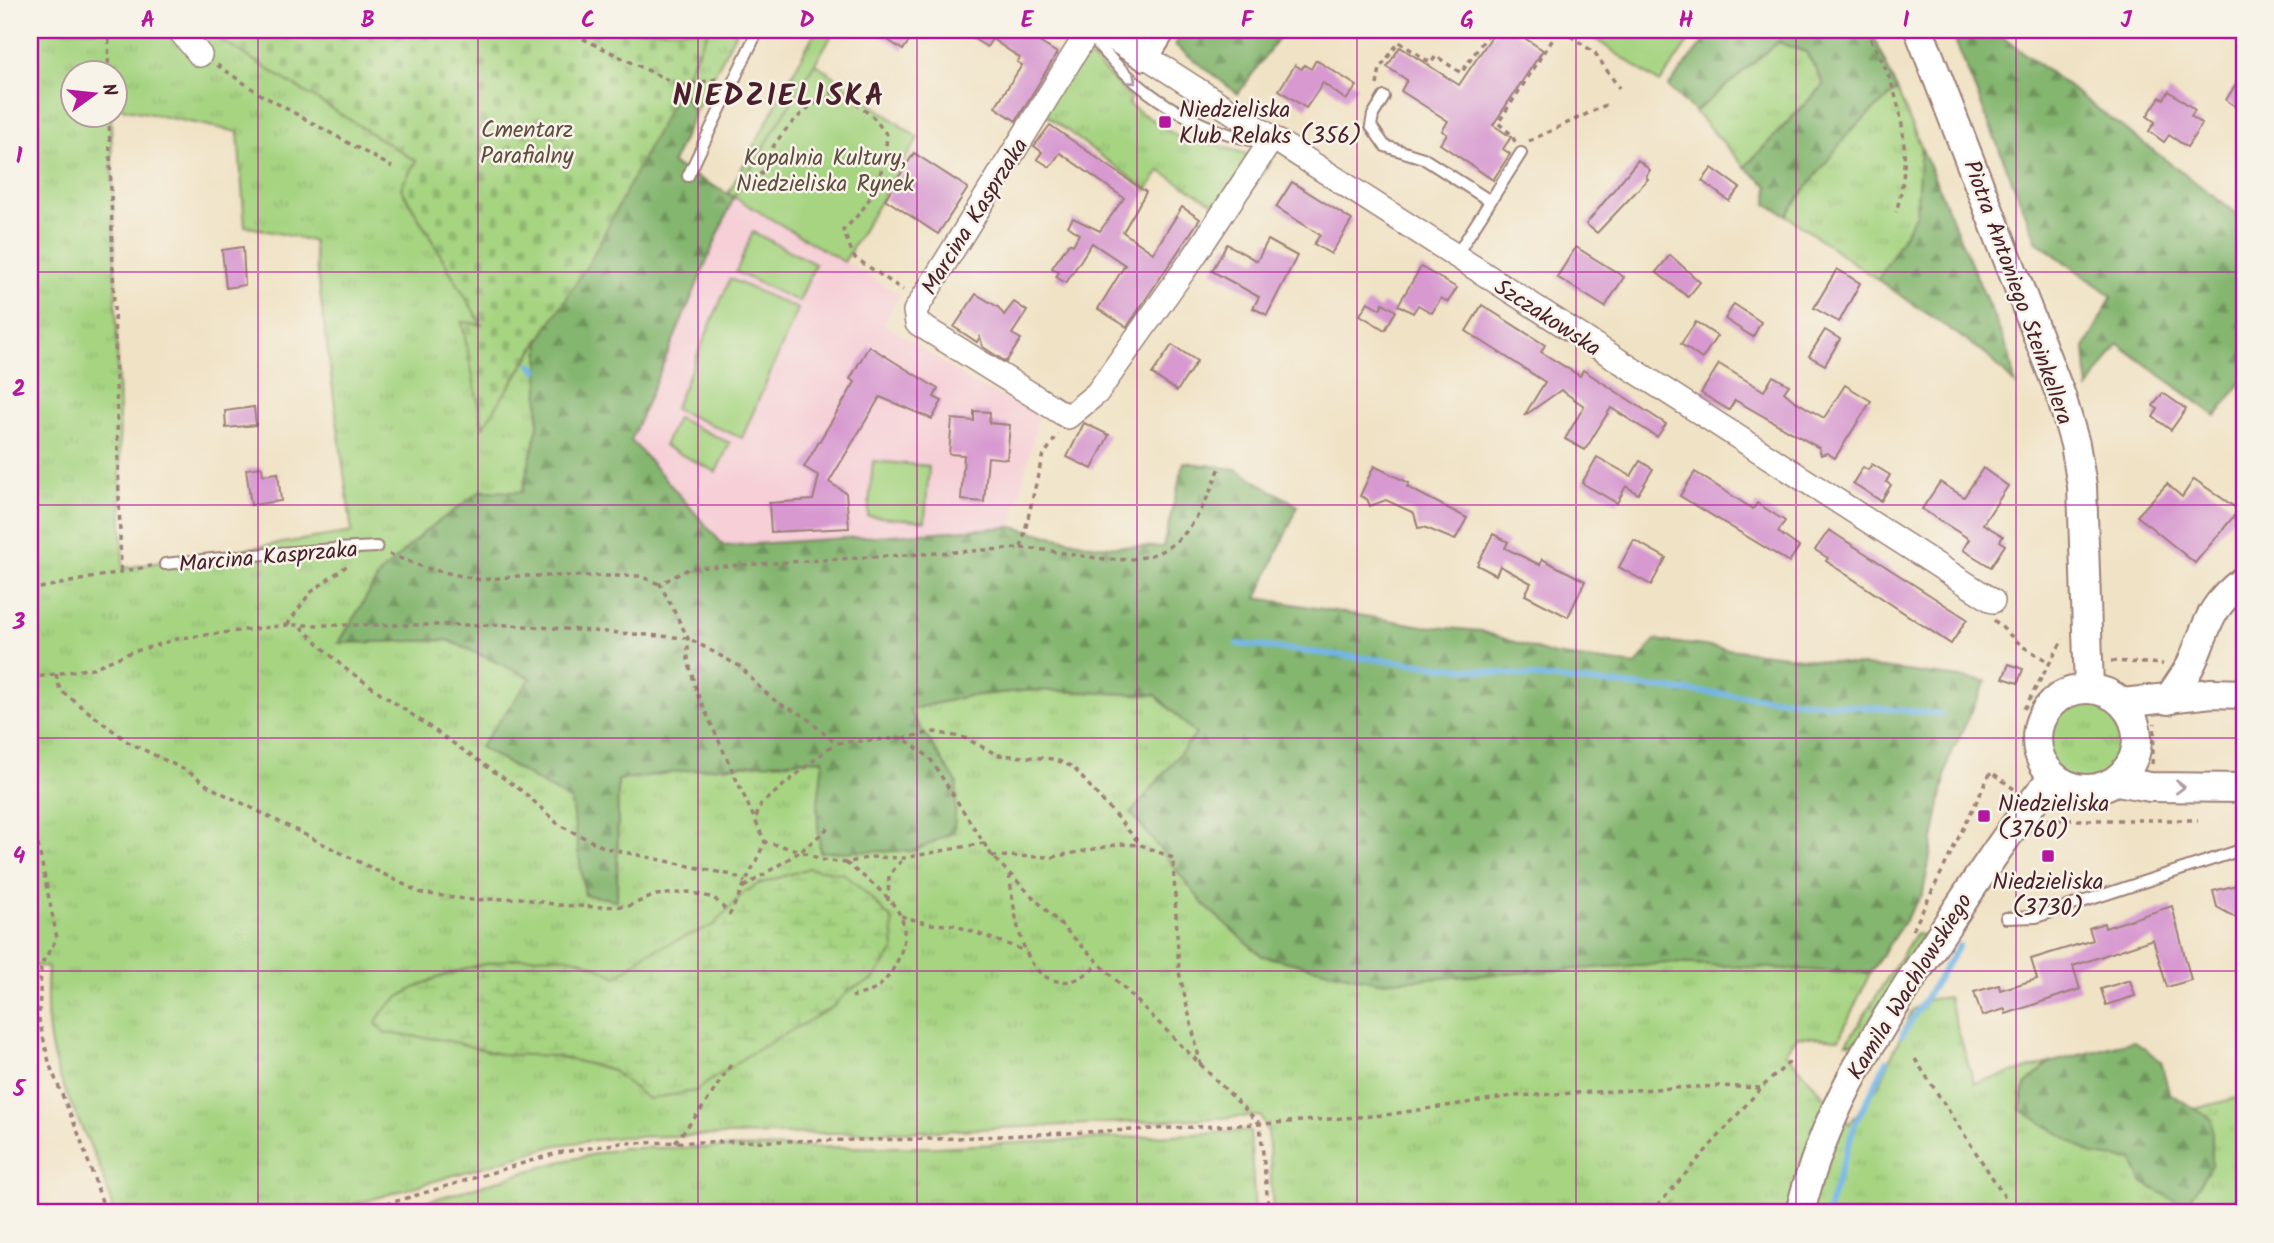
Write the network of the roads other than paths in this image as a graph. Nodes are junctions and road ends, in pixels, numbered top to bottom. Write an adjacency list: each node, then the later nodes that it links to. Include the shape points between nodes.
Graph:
1 (179, 30): 6 (street)
2 (758, 30): 11 (lane)
3 (1092, 30): 7 (street, Szczakowska); 9 (lane, one-way to 9, via 1128,78 1193,122 1216,132); 9 (street, Marcina Kasprzaka, via 915,312 917,323 1068,417 1097,393)
4 (1161, 30): 7 (street)
5 (1919, 30): 19 (street, Piotra Antoniego Steinkellera, via 2057,385 2075,444 2082,486)
6 (200, 55)
7 (1145, 56): 9 (street, Szczakowska)
8 (1384, 97): 12 (lane, via 1371,126 1385,146 1423,158)
9 (1276, 144): 13 (street, Szczakowska)
10 (1521, 149): 12 (lane)
11 (688, 176)
12 (1490, 201): 13 (lane)
13 (1455, 257): 17 (street, Szczakowska)
14 (377, 547): 15 (lane, Marcina Kasprzaka, via 286,550)
15 (165, 564)
16 (2244, 580): 18 (street, via 2218,602)
17 (1993, 601)
18 (2190, 666): 20 (street); 22 (street)
19 (2089, 688): 23 (street); 24 (street, via 2062,696 2041,721 2038,749)
20 (2212, 693): 21 (street); 22 (street)
21 (2244, 694)
22 (2163, 700): 23 (street)
23 (2123, 703): 25 (street, via 2135,723 2138,744 2132,763)
24 (2052, 778): 25 (street, via 2064,786 2090,789); 29 (street, Kamila Wachlowskiego, via 1979,875 1865,1051 1828,1125)
25 (2117, 781): 26 (street, one-way to 26)
26 (2244, 788)
27 (2244, 849): 28 (lane, via 2036,917)
28 (2006, 918)
29 (1800, 1213)

